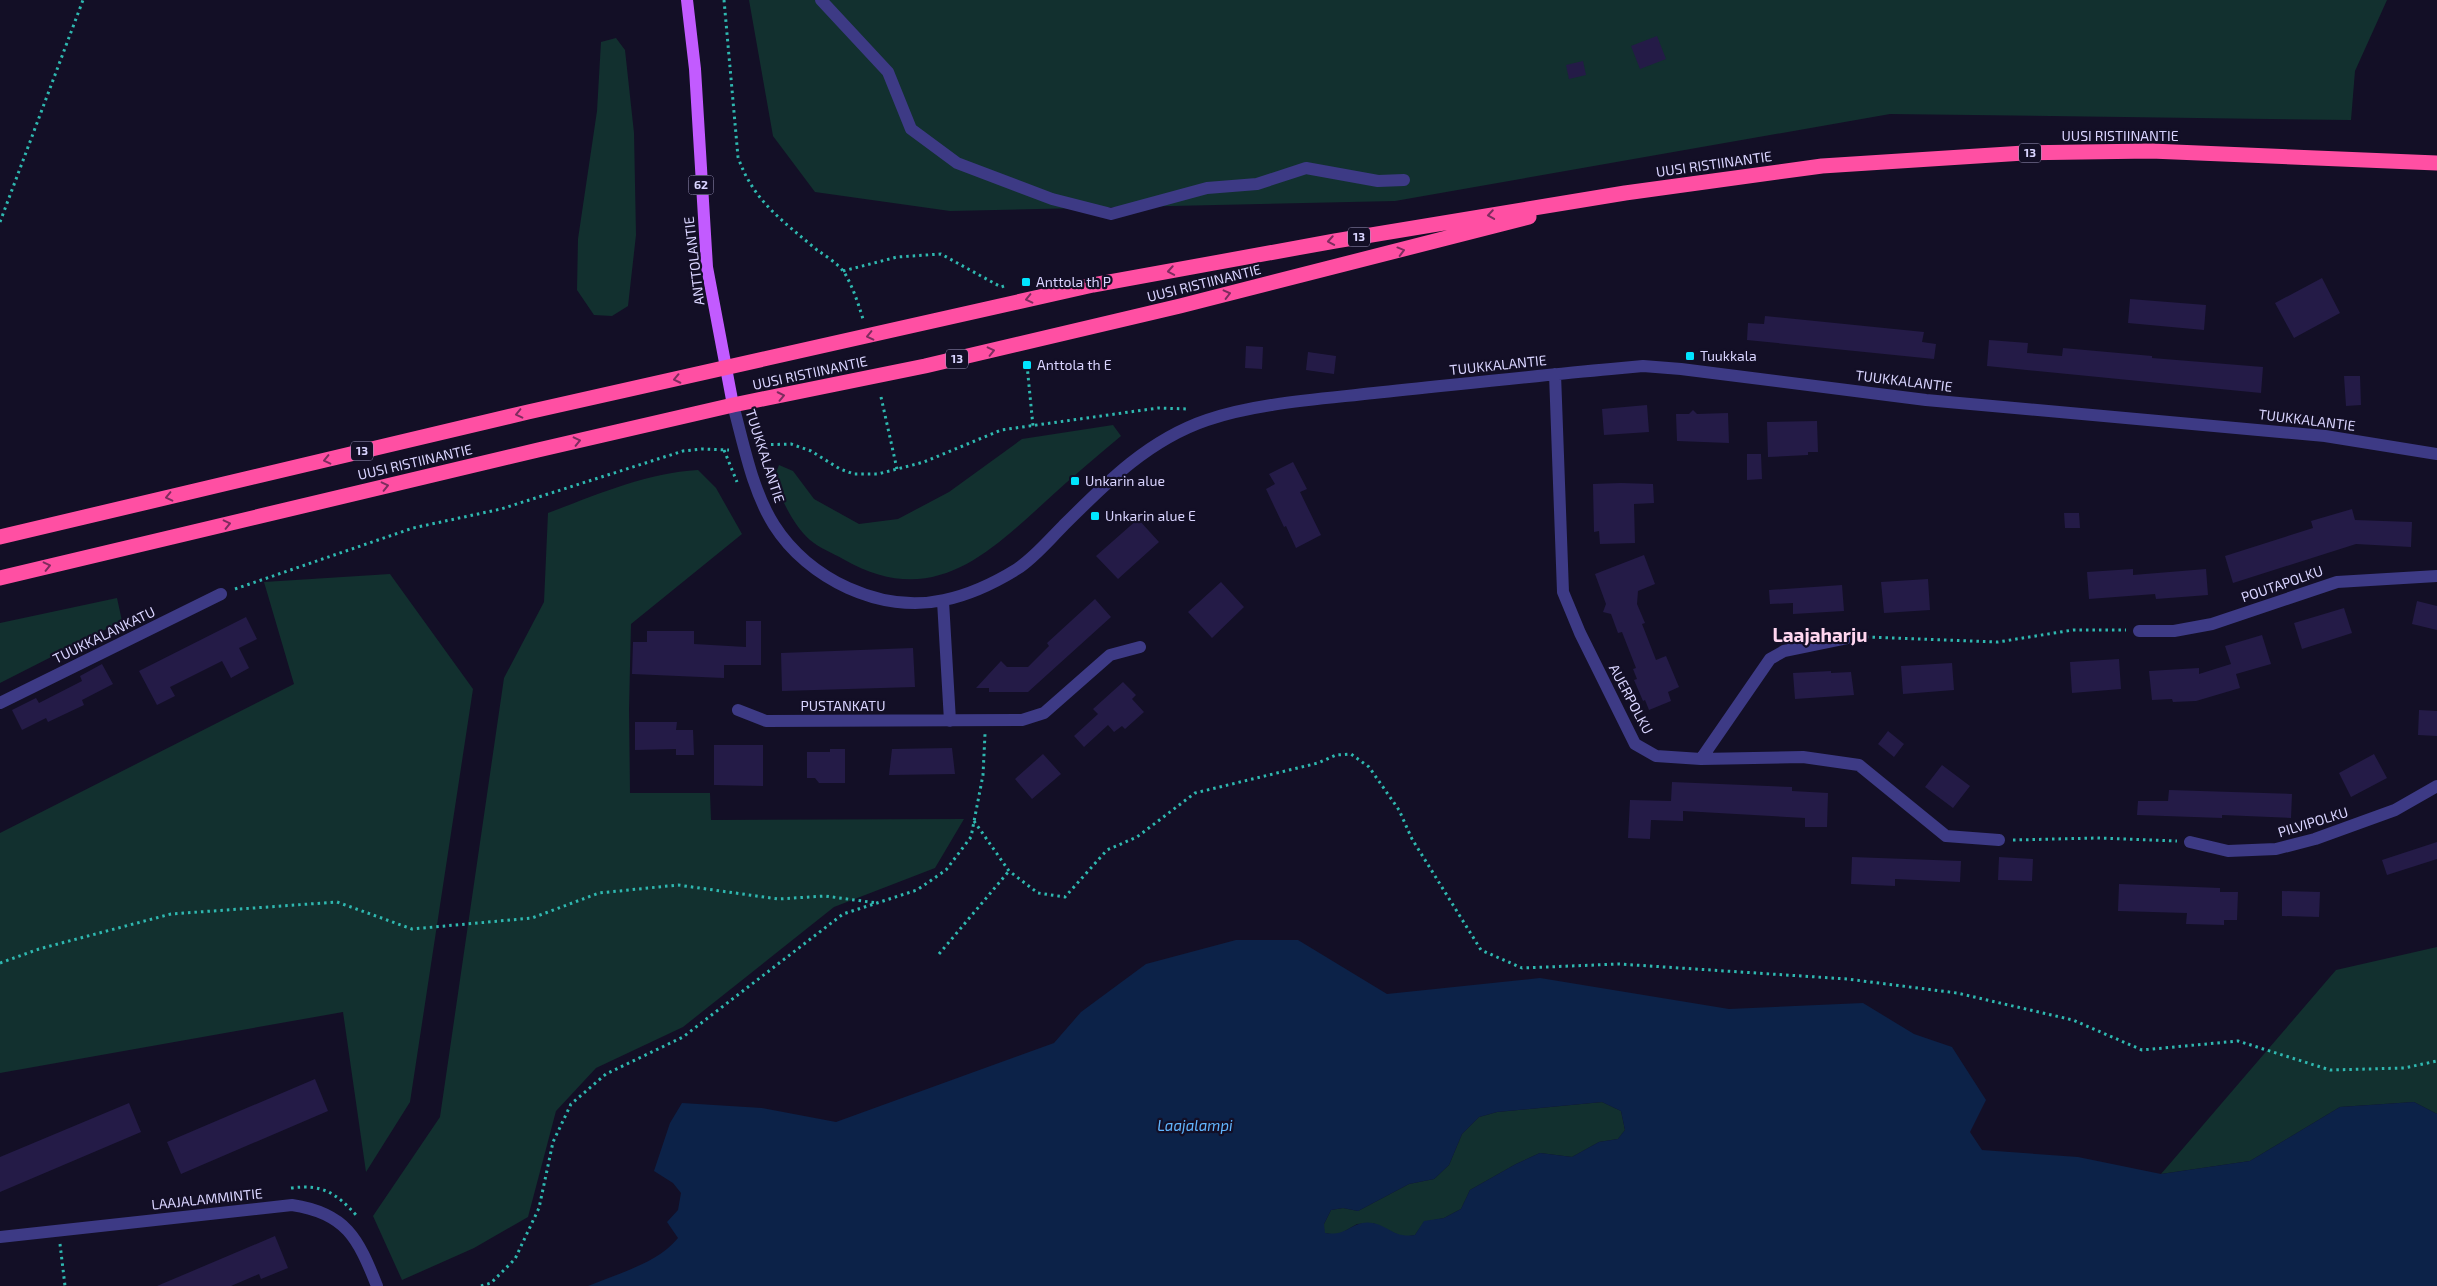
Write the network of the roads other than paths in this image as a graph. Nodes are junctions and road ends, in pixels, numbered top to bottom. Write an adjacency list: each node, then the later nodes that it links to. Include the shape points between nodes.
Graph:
1 (687, 0): 6 (main road, ANTTOLANTIE / 62, via 695,69 707,267)
2 (821, 0): 4 (street, via 888,72 911,129 956,163 1052,199 1111,214 1206,188 1256,184 1306,168 1378,180)
3 (2437, 163): 5 (highway, UUSI RISTIINANTIE / 13, via 2151,151 2024,153 1822,166)
4 (1404, 180)
5 (1625, 193): 6 (highway, UUSI RISTIINANTIE / 13, one-way to 6, via 1336,240 1093,285); 8 (highway, UUSI RISTIINANTIE / 13, one-way to 5, via 925,366 1180,306)
6 (725, 369): 8 (main road, 62); 10 (highway, UUSI RISTIINANTIE / 13, one-way to 10, via 528,412)
7 (1555, 374): 9 (street, TUUKKALANTIE, via 1643,366 1681,369 1926,400 2326,436); 14 (street, TUUKKALANTIE, via 1290,402 1208,419 1177,432 1139,455 1016,569); 21 (street, AUERPOLKU, via 1563,592 1635,744 1656,756)
8 (733, 405): 12 (highway, UUSI RISTIINANTIE / 13, one-way to 8); 14 (street, TUUKKALANTIE, via 762,501 774,525 809,564 830,579 875,599)
9 (2437, 454)
10 (0, 537)
11 (2437, 576): 15 (street, POUTAPOLKU, via 2337,582 2212,624 2174,631)
12 (0, 578)
13 (221, 594): 18 (street, TUUKKALANKATU)
14 (943, 601): 20 (street)
15 (2139, 630)
16 (1852, 637): 21 (street, via 1784,651 1770,659)
17 (1140, 647): 20 (street, PUSTANKATU, via 1110,655 1044,713 1022,720)
18 (0, 703)
19 (738, 710): 20 (street, PUSTANKATU, via 766,721)
20 (950, 721)
21 (1701, 759): 23 (street, AUERPOLKU, via 1803,757 1859,765 1946,836)
22 (2437, 786): 24 (street, PILVIPOLKU, via 2395,810 2315,839 2276,849 2228,851)
23 (1998, 840)
24 (2190, 842)
25 (0, 1237): 26 (street, LAAJALAMMINTIE, via 292,1205 315,1208 345,1227 363,1252)
26 (377, 1286)

